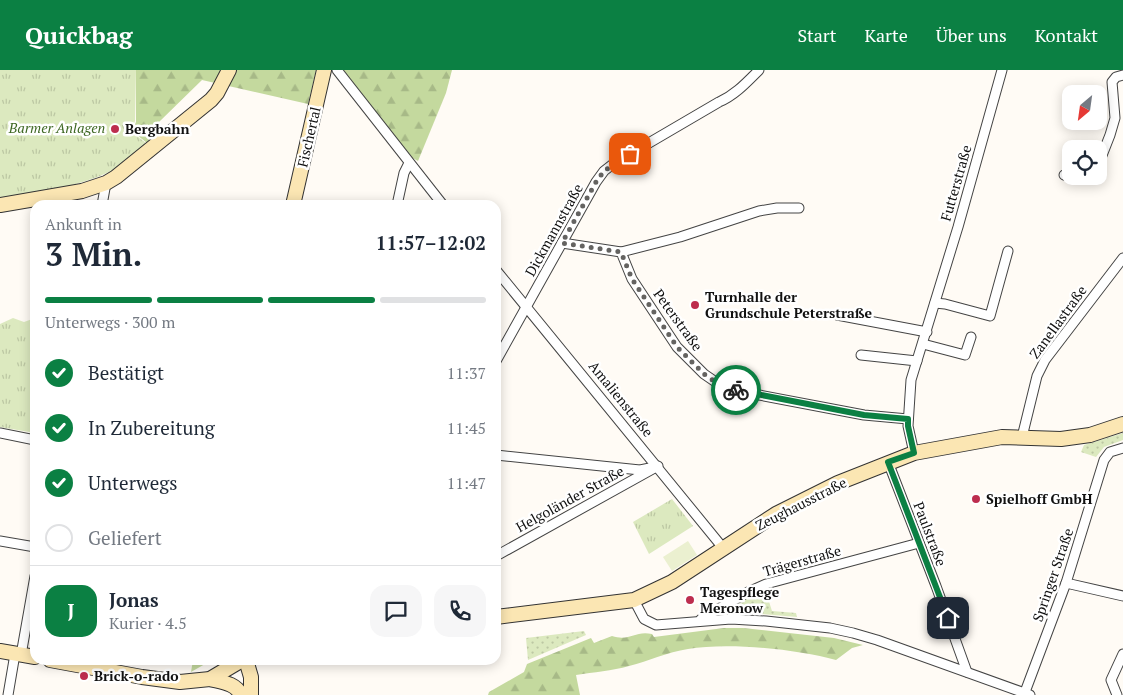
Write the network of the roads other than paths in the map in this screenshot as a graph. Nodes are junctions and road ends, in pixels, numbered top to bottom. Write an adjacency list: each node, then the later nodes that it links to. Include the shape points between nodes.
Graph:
1 (229, 70): 9 (street, via 211,100)
2 (324, 70): 11 (street, Fischertal)
3 (337, 70): 8 (street)
4 (759, 70): 16 (street, Dickmannstraße, via 729,98 604,171)
5 (1002, 70): 21 (street, Futterstraße)
6 (1123, 75): 7 (street, via 1112,82 1115,118)
7 (1107, 143)
8 (409, 163): 12 (street); 13 (street)
9 (106, 182): 10 (street); 14 (street, via 82,191)
10 (103, 200)
11 (294, 200)
12 (398, 200)
13 (439, 200)
14 (0, 205)
15 (799, 208): 18 (street, via 759,211)
16 (562, 243): 18 (street); 22 (street, Dickmannstraße)
17 (1008, 251): 21 (street, via 990,316)
18 (621, 252): 30 (street, Peterstraße, via 632,279 677,347 720,385 864,415)
19 (1123, 258): 33 (street, Zanellastraße, via 1045,360 1037,376)
20 (501, 276): 22 (street, Amalienstraße)
21 (935, 303): 24 (street, Futterstraße)
22 (527, 307): 27 (street, Dickmannstraße); 39 (street, Amalienstraße)
23 (838, 315): 24 (street)
24 (926, 332): 26 (street, Futterstraße)
25 (971, 337): 26 (street, via 965,355)
26 (923, 344): 29 (street, Futterstraße)
27 (501, 352)
28 (861, 355): 29 (street)
29 (917, 362): 30 (street, Futterstraße, via 911,380)
30 (908, 419): 36 (street, Futterstraße)
31 (1120, 425): 33 (street, Zeughausstraße, via 1090,435 1061,439)
32 (0, 433): 34 (street)
33 (1022, 437): 36 (street, Zeughausstraße, via 1002,437)
34 (30, 439)
35 (1123, 448): 45 (street, Springer Straße, via 1110,452 1104,460)
36 (914, 453): 38 (street, Zeughausstraße)
37 (501, 456): 39 (street, via 640,470)
38 (888, 462): 41 (street, Paulstraße); 43 (street, Zeughausstraße, via 776,514)
39 (658, 466): 43 (street, Amalienstraße); 44 (street, Helgoländer Straße)
40 (0, 541): 42 (street)
41 (919, 543): 50 (street, Trägerstraße, via 766,584); 58 (street, Paulstraße)
42 (30, 546)
43 (722, 549): 48 (street, Zeughausstraße, via 672,582)
44 (501, 553)
45 (1066, 583): 46 (street); 60 (street, Springer Straße)
46 (1123, 596)
47 (30, 599): 52 (street)
48 (634, 600): 49 (street, Zeughausstraße); 50 (street, via 644,619 656,625)
49 (501, 616)
50 (698, 621): 58 (street, via 731,619 830,628 861,635)
51 (0, 651): 52 (street)
52 (18, 654): 54 (street); 61 (street)
53 (1123, 654): 63 (street, via 1111,680)
54 (30, 656)
55 (77, 665): 59 (street, via 180,682)
56 (235, 665): 59 (street)
57 (243, 665): 62 (street, via 240,676)
58 (967, 672): 60 (street)
59 (210, 679): 62 (street)
60 (1027, 694)
61 (8, 695)
62 (249, 695)
63 (1117, 695)

